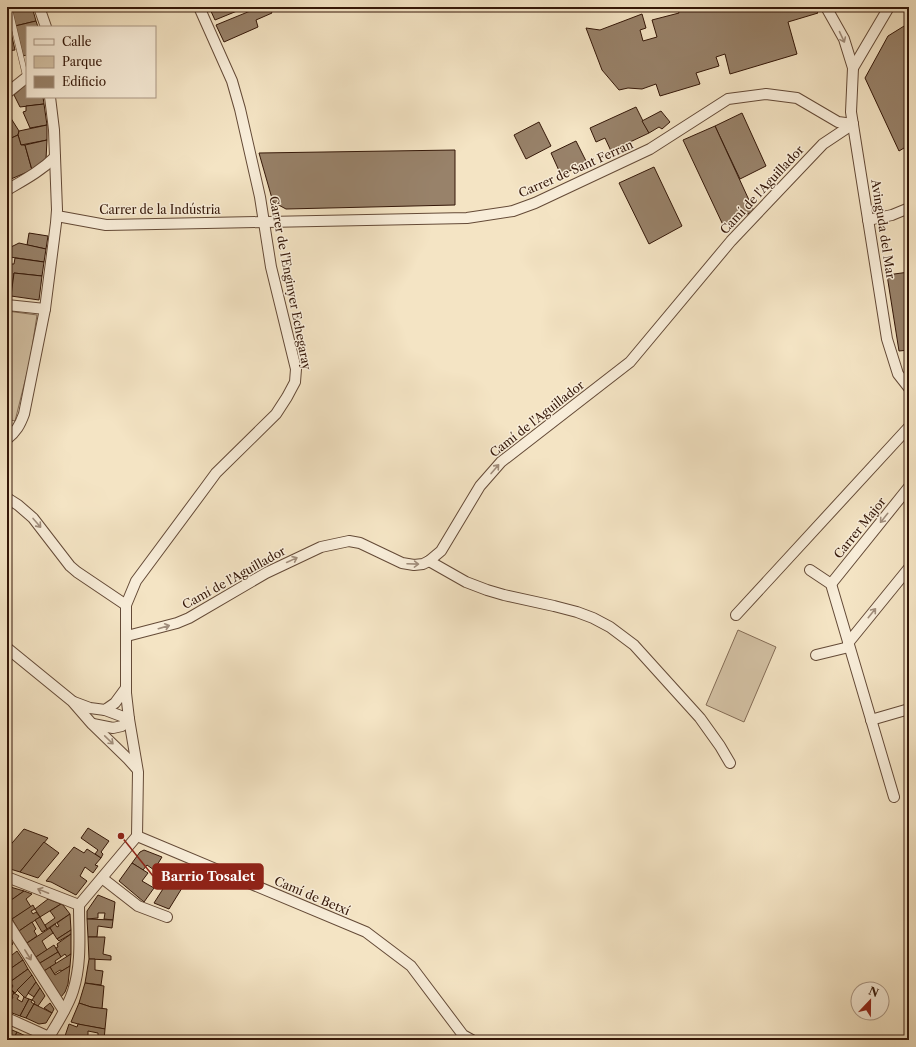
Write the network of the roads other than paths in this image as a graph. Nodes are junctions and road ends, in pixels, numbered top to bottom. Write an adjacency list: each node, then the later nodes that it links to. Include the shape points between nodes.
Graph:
1 (9, 7): 8 (lane)
2 (39, 7): 6 (street)
3 (199, 7): 18 (street, Carrer de l'Enginyer Echegaray, via 232,81)
4 (826, 7): 7 (street, Avinguda del Mar, one-way to 7, via 844,39)
5 (889, 7): 7 (street, Avinguda del Mar)
6 (46, 26)
7 (853, 68): 12 (street, Avinguda del Mar)
8 (26, 74)
9 (26, 79): 10 (street)
10 (7, 93)
11 (50, 98): 13 (street)
12 (853, 124): 17 (street, Avinguda del Mar); 18 (street, Carrer de Sant Ferran, via 838,122 797,98 766,94 728,99 650,149 513,211 467,218); 28 (street, Camí de l'Aguillador, one-way to 12, via 440,550 480,486 501,462 630,362 731,241 823,144)
13 (55, 157): 14 (street, via 37,172); 16 (street)
14 (7, 190)
15 (909, 208): 17 (street)
16 (57, 216): 18 (street, Carrer de la Indústria, via 106,225); 20 (street)
17 (868, 220): 22 (street, Avinguda del Mar, via 887,339)
18 (264, 222): 32 (street, Carrer de l'Enginyer Echegaray, via 271,267 296,369 295,382 276,414 216,473 136,581)
19 (7, 305): 20 (street)
20 (45, 309): 25 (street, via 24,414 18,429)
21 (909, 372): 22 (street)
22 (898, 374): 23 (street, Avinguda del Mar)
23 (909, 388)
24 (909, 428): 33 (street)
25 (8, 438)
26 (909, 487): 31 (street, Carrer Major, one-way to 31)
27 (7, 498): 32 (street, one-way to 32, via 33,518 70,566)
28 (429, 561): 34 (street, Camí de l'Aguillador, one-way to 28, via 189,618 266,573 321,547 350,541 360,543 402,563 414,565); 45 (street, via 466,582 487,590 576,612 610,627 634,645 700,718)
29 (909, 568): 35 (street, one-way to 29)
30 (810, 570): 31 (street)
31 (830, 584): 35 (street)
32 (126, 605): 34 (street, Carrer de l'Enginyer Echegaray)
33 (736, 615)
34 (126, 636): 38 (street)
35 (848, 645): 37 (street); 43 (street)
36 (7, 648): 39 (street)
37 (816, 656)
38 (126, 688): 41 (street, via 115,703); 42 (street)
39 (72, 701): 41 (street, via 90,708); 44 (street)
40 (909, 709): 43 (street)
41 (105, 710): 42 (street)
42 (129, 719): 44 (street, via 118,727); 46 (street)
43 (871, 720): 47 (street)
44 (92, 724): 46 (street, one-way to 46, via 128,758)
45 (730, 763)
46 (138, 772): 48 (street)
47 (894, 797)
48 (138, 836): 50 (street); 57 (street, Camí de Betxí, via 366,932 411,966 463,1035)
49 (7, 877): 51 (street, one-way to 49)
50 (102, 878): 51 (street); 52 (street, via 138,906)
51 (79, 905): 54 (street, via 79,967)
52 (167, 917)
53 (7, 922): 54 (street, one-way to 54)
54 (64, 1012): 56 (street)
55 (7, 1018): 56 (street)
56 (48, 1039)
57 (472, 1040)

